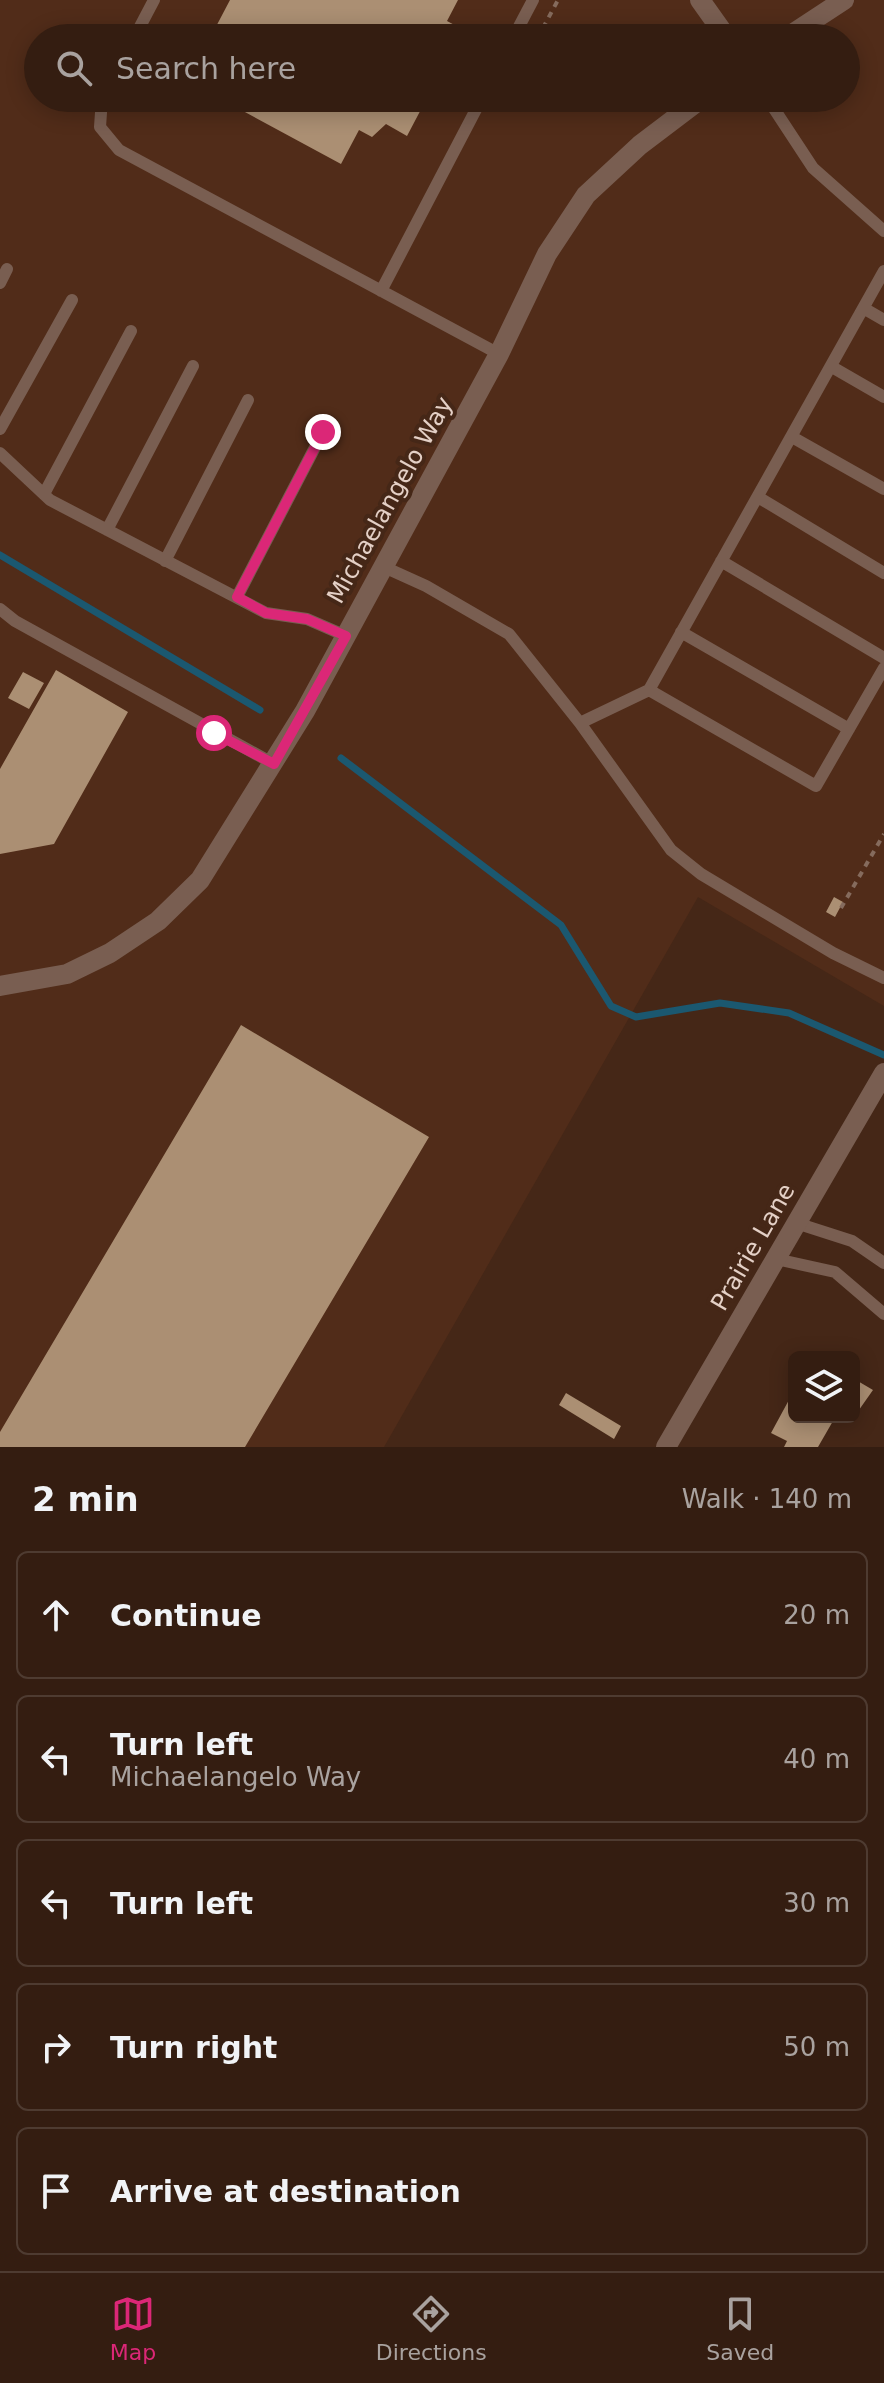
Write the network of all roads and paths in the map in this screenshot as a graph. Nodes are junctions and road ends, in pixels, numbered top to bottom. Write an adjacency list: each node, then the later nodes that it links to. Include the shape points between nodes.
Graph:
1 (154, 0): 6 (lane)
2 (533, 0): 7 (lane)
3 (558, 0): 8 (path)
4 (700, 0): 9 (street)
5 (844, 0): 10 (street)
6 (141, 24)
7 (520, 24)
8 (545, 24)
9 (717, 24)
10 (807, 24)
11 (101, 112): 19 (lane, via 100,127 119,150)
12 (475, 112): 19 (lane)
13 (684, 112): 24 (street, Michaelangelo Way, via 586,195 547,254)
14 (776, 112): 15 (lane, via 813,168)
15 (884, 231)
16 (7, 269): 18 (lane)
17 (884, 271): 21 (lane)
18 (0, 283)
19 (381, 291): 24 (lane)
20 (72, 300): 29 (lane)
21 (865, 309): 22 (lane); 26 (lane)
22 (884, 320)
23 (131, 331): 34 (lane)
24 (499, 354): 39 (street, Michaelangelo Way)
25 (193, 366): 36 (lane)
26 (832, 367): 27 (lane); 31 (lane)
27 (884, 397)
28 (248, 400): 37 (lane)
29 (0, 429)
30 (323, 432): 41 (lane)
31 (792, 437): 33 (lane); 35 (lane)
32 (0, 453): 34 (lane)
33 (884, 489)
34 (44, 494): 36 (lane)
35 (758, 497): 38 (lane); 40 (lane)
36 (107, 530): 37 (lane)
37 (165, 561): 41 (lane)
38 (721, 561): 43 (lane); 45 (lane)
39 (384, 567): 44 (street, Michaelangelo Way); 48 (lane, via 509,634)
40 (884, 573)
41 (237, 597): 44 (lane, via 266,613 307,619)
42 (0, 609): 50 (lane)
43 (681, 632): 47 (lane); 49 (lane)
44 (346, 636): 50 (street, Michaelangelo Way)
45 (884, 658)
46 (884, 668): 49 (lane)
47 (649, 690): 48 (lane); 49 (lane, via 816,786)
48 (580, 723): 53 (lane, via 671,850 833,953)
49 (849, 729)
50 (274, 764): 54 (street, Michaelangelo Way, via 200,880 158,921 67,974)
51 (884, 834): 52 (path)
52 (841, 908)
53 (884, 978)
54 (0, 986)
55 (884, 1073): 56 (street, Prairie Lane)
56 (796, 1223): 57 (street, Prairie Lane); 58 (lane, via 852,1241)
57 (776, 1259): 59 (lane, via 835,1272); 60 (street, Prairie Lane)
58 (884, 1263)
59 (884, 1314)
60 (666, 1447)

